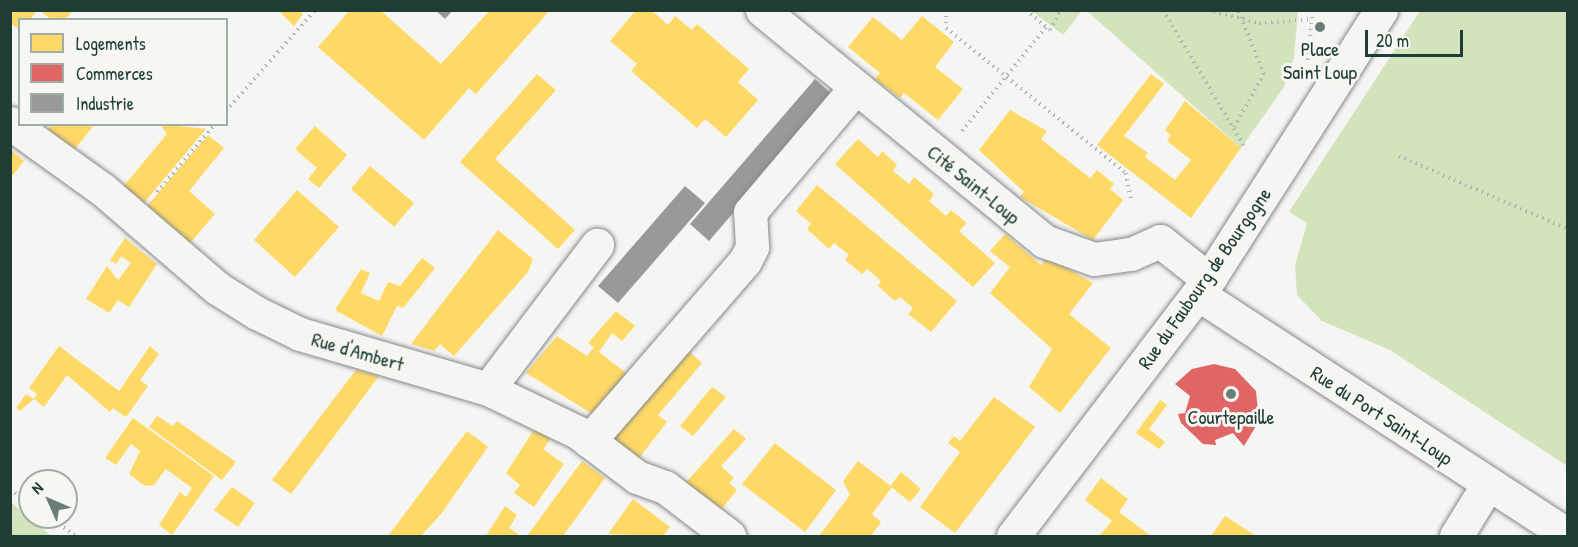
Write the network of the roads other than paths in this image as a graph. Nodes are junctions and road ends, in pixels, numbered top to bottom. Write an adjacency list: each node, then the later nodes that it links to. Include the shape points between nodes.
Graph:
1 (762, 10): 3 (street, Cité Saint-Loup)
2 (1381, 10): 6 (street, Rue du Faubourg de Bourgogne)
3 (856, 87): 6 (street, Cité Saint-Loup, via 1044,241 1094,259 1131,254 1160,242); 8 (street, via 750,212 752,247 745,261)
4 (10, 123): 7 (street, Rue d'Ambert, via 102,189 217,288 258,313 300,334)
5 (597, 245): 7 (street)
6 (1203, 287): 9 (street, Rue du Port Saint-Loup); 12 (street, Rue du Faubourg de Bourgogne)
7 (488, 389): 8 (street, Rue d'Ambert)
8 (589, 441): 11 (street, Rue d'Ambert, via 637,477 665,487)
9 (1488, 484): 10 (street, Rue du Port Saint-Loup); 13 (street)
10 (1568, 535)
11 (729, 537)
12 (1012, 537)
13 (1456, 537)

